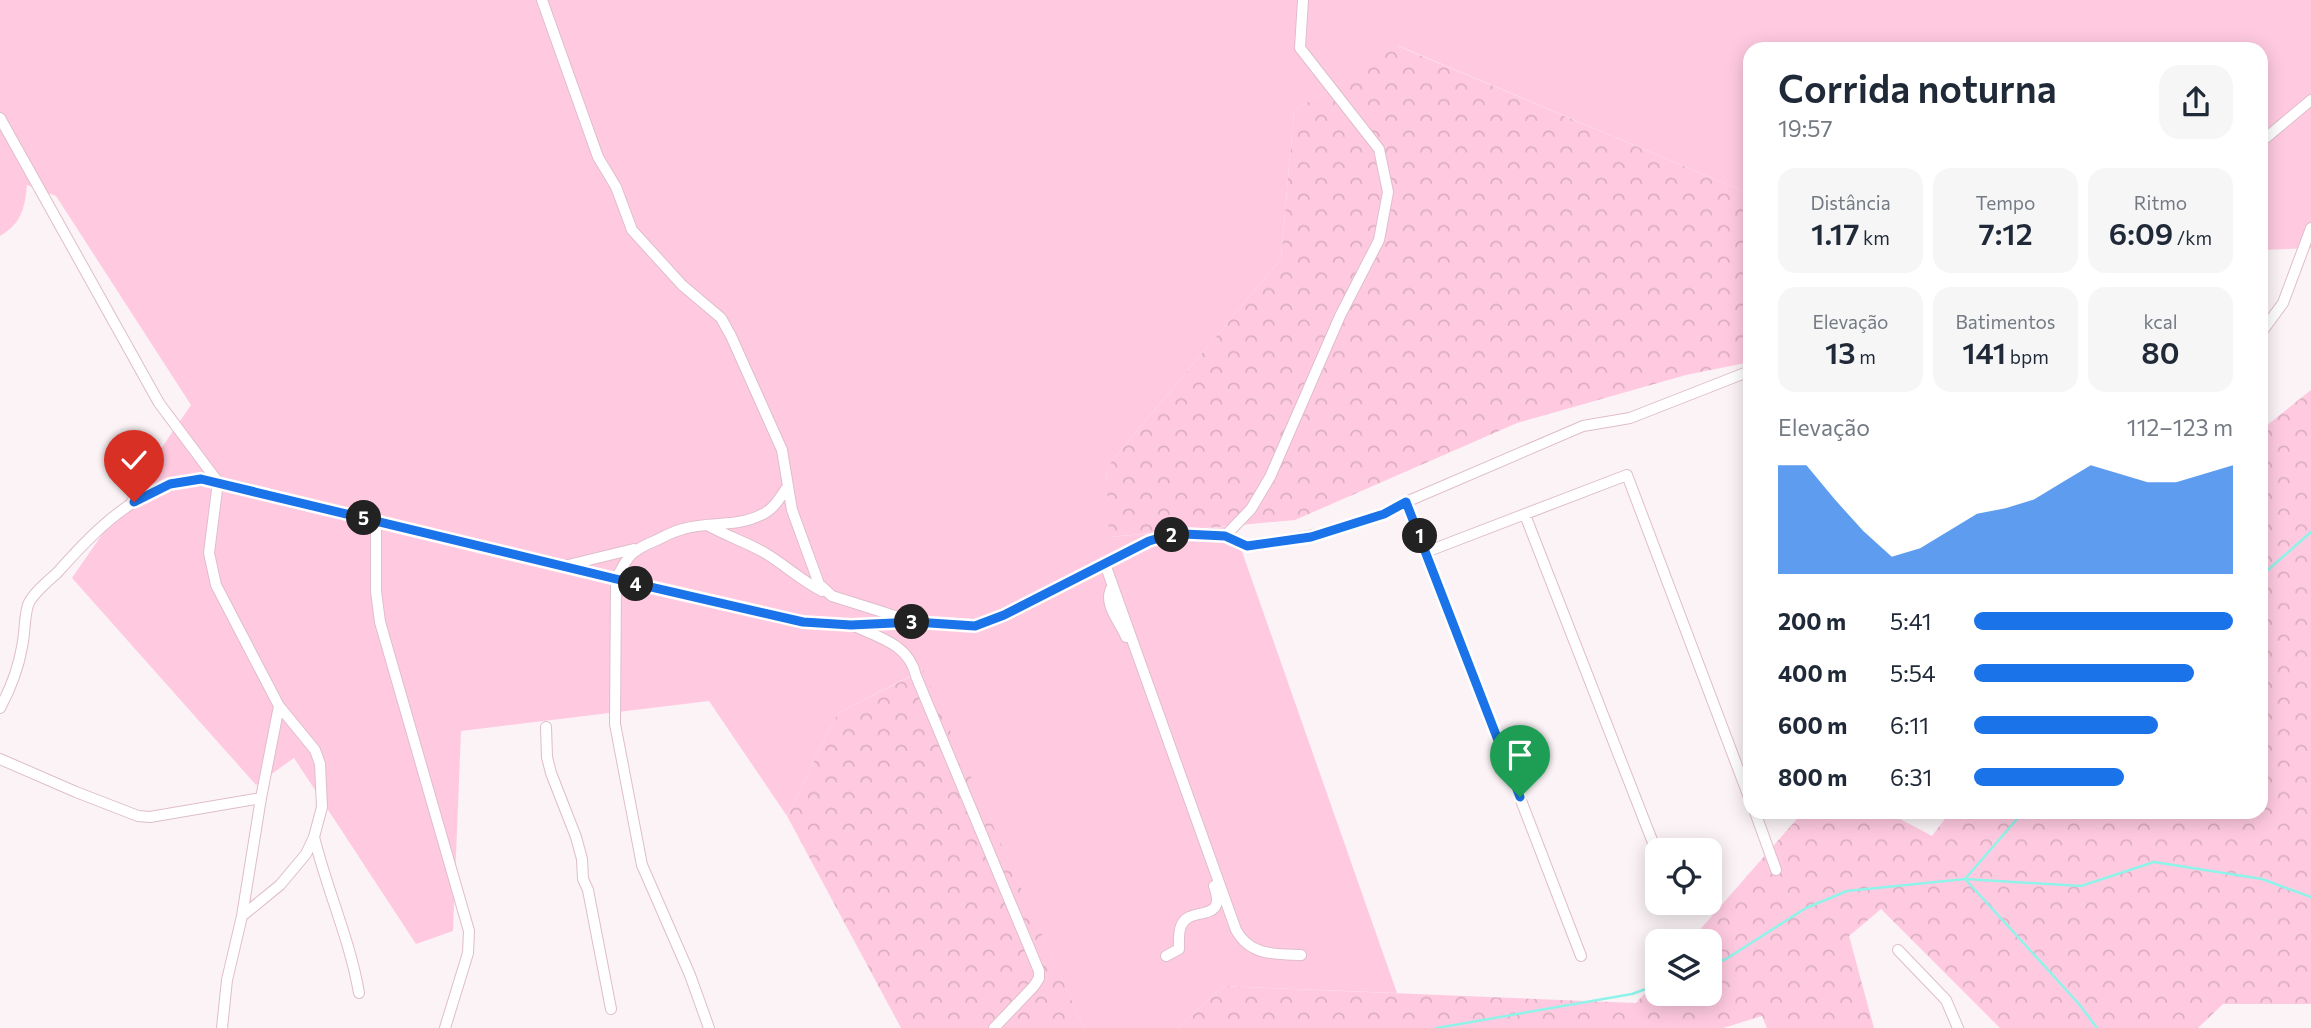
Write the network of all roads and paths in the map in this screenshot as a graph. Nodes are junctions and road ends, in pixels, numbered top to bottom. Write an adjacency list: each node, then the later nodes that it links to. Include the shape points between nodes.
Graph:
1 (542, 0): 10 (street, via 598,157 616,187 625,217 681,285 721,318 782,450)
2 (1303, 0): 15 (street, via 1300,48 1379,149 1388,192 1379,240 1340,316 1270,477 1251,509)
3 (2311, 100): 5 (street)
4 (0, 118): 9 (street, via 159,403)
5 (2268, 136)
6 (2311, 228): 7 (street, via 2283,303)
7 (2268, 323)
8 (1743, 374): 11 (street, via 1630,418 1583,426)
9 (218, 482): 13 (street); 25 (street, via 209,553 216,585); 26 (street, via 201,479 170,484 134,502 69,559 29,603 13,684)
10 (789, 486): 14 (street, via 764,514); 22 (street, via 807,554 819,584)
11 (1406, 502): 15 (street, via 1384,514 1311,537 1247,546); 17 (street)
12 (1525, 515): 17 (street); 29 (street, via 1628,475); 33 (street)
13 (376, 521): 19 (street); 43 (street, via 380,622 470,931 468,953)
14 (709, 526): 16 (street, via 684,528); 22 (street, via 762,551)
15 (1225, 536): 18 (street, via 1166,536)
16 (635, 549): 19 (street); 20 (street)
17 (1426, 552): 39 (street)
18 (1105, 564): 21 (street); 23 (street, via 975,626)
19 (562, 566): 20 (street)
20 (616, 579): 24 (street, via 803,622); 44 (street, via 615,724 642,864)
21 (1112, 587): 37 (street, via 1236,930 1243,943 1257,950); 38 (street, via 1110,606 1125,634 1218,898 1211,911 1184,922 1179,949)
22 (832, 596): 23 (street)
23 (915, 622): 24 (street)
24 (851, 625): 45 (street, via 891,643 913,661 1039,971 1034,986)
25 (279, 706): 30 (street); 32 (street, via 315,750 320,764 322,807)
26 (0, 708)
27 (546, 727): 41 (street, via 547,757 582,859)
28 (0, 759): 30 (street, via 138,816)
29 (1743, 781)
30 (261, 798): 35 (street)
31 (1758, 819): 34 (street)
32 (314, 837): 35 (street, via 280,885); 40 (street, via 354,963)
33 (1651, 838)
34 (1776, 870)
35 (242, 916): 42 (street, via 227,980)
36 (1898, 950): 46 (street, via 1946,1000)
37 (1301, 955)
38 (1166, 956)
39 (1581, 956)
40 (359, 993)
41 (611, 1009)
42 (222, 1028)
43 (445, 1028)
44 (709, 1028)
45 (994, 1028)
46 (1958, 1028)

